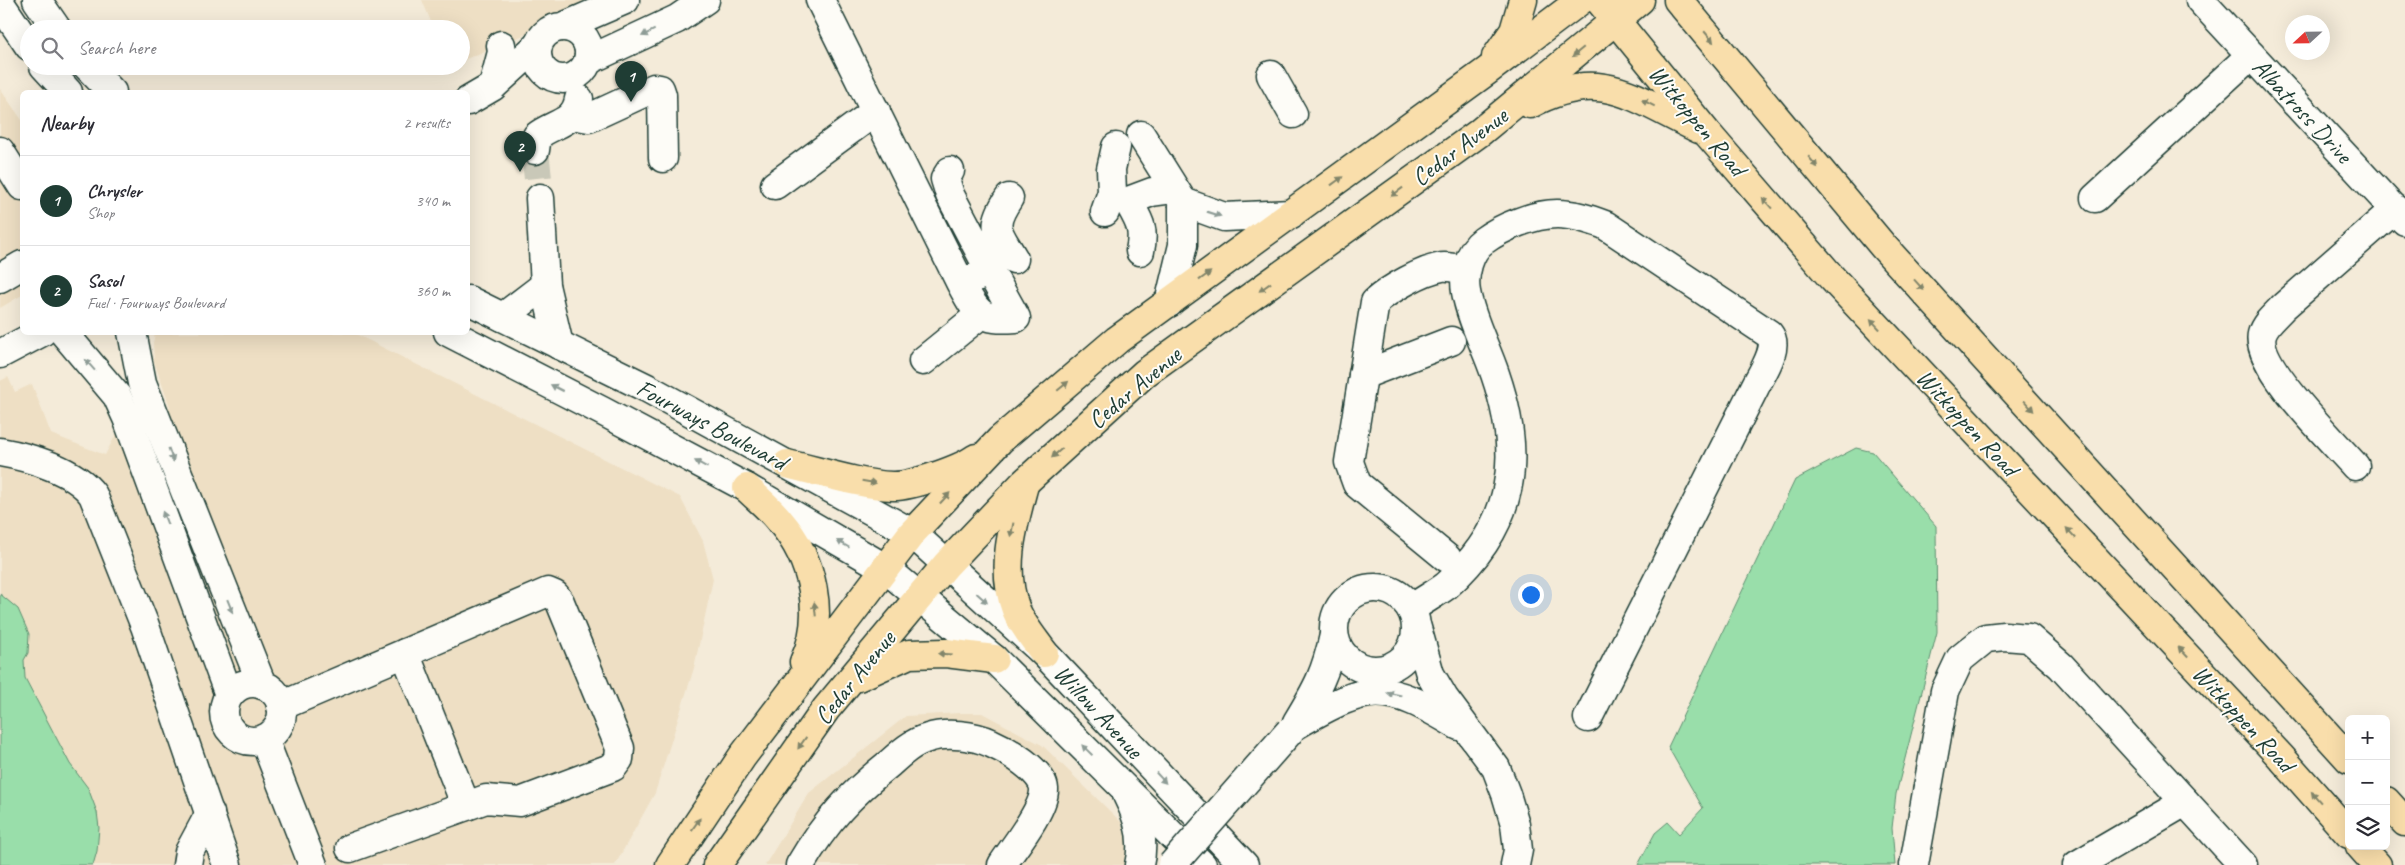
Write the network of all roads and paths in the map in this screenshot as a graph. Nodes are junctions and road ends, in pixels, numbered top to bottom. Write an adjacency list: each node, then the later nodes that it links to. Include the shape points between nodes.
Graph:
1 (37, 0): 13 (street)
2 (625, 0): 17 (street, via 595,12)
3 (675, 0): 17 (street)
4 (706, 0): 17 (street, one-way to 17, via 619,48)
5 (820, 0): 28 (street)
6 (1523, 0): 19 (main road, via 1514,31)
7 (1581, 0): 19 (main road, Cedar Avenue)
8 (1640, 0): 12 (main road, Cedar Avenue)
9 (1678, 0): 100 (main road, Witkoppen Road, one-way to 100, via 1884,246)
10 (2200, 0): 18 (street, Albatross Drive)
11 (0, 3): 14 (street)
12 (1607, 10): 31 (main road, Cedar Avenue, one-way to 31); 32 (main road, Witkoppen Road)
13 (51, 20)
14 (20, 33)
15 (501, 44): 24 (street, via 502,52)
16 (537, 46): 17 (street, via 548,31); 23 (street, via 539,64); 24 (street)
17 (580, 51): 23 (street, via 560,80); 30 (street, via 580,93)
18 (2252, 55): 44 (street); 47 (street, Albatross Drive)
19 (1487, 71): 46 (main road, Cedar Avenue, one-way to 19)
20 (52, 75): 25 (street)
21 (96, 75): 26 (street)
22 (1271, 75): 29 (street)
23 (552, 78): 24 (street)
24 (492, 87): 27 (street)
25 (66, 90)
26 (110, 90)
27 (470, 100)
28 (876, 111): 40 (street); 54 (street)
29 (1293, 114)
30 (572, 115): 35 (street, via 565,122 539,134); 37 (street, via 589,118 654,88 660,89)
31 (1480, 133): 32 (main road, one-way to 31, via 1611,88 1582,86 1546,95); 75 (main road, Cedar Avenue, one-way to 75, via 1144,373)
32 (1707, 133): 107 (main road, Witkoppen Road, one-way to 32, via 1832,278)
33 (1141, 134): 41 (street)
34 (1116, 147): 45 (street, via 1111,169 1112,192)
35 (535, 150)
36 (0, 151): 39 (street)
37 (664, 158)
38 (950, 171): 51 (street, via 945,179 950,196)
39 (20, 183)
40 (775, 185)
41 (1179, 195): 46 (street, one-way to 46, via 1224,217); 48 (street, via 1152,192 1128,201 1142,226); 57 (street, via 1183,244)
42 (540, 198): 55 (street)
43 (1009, 198): 49 (street, via 996,222)
44 (2095, 198)
45 (1105, 212)
46 (1291, 214): 57 (main road, Cedar Avenue, one-way to 46)
47 (2401, 214): 74 (street, via 2283,307 2262,333 2263,353 2273,371)
48 (1140, 251)
49 (1014, 259)
50 (20, 266): 53 (street)
51 (990, 271): 54 (street); 58 (street, via 1016,318 994,320)
52 (1466, 271): 68 (street, via 1445,266 1432,270 1383,294 1375,302); 84 (street, via 1465,291 1495,373 1508,422 1511,438 1508,490 1505,505 1473,559); 96 (street, via 1471,256 1482,241 1505,229 1530,219 1556,214 1581,216 1605,225 1646,251 1773,338 1773,346 1755,387)
53 (0, 278)
54 (961, 284): 58 (street)
55 (546, 285): 59 (street); 65 (street)
56 (470, 301): 59 (street, Fourways Boulevard)
57 (1168, 303): 71 (main road, Cedar Avenue, one-way to 57, via 1117,340)
58 (981, 314): 67 (street)
59 (503, 317): 65 (street, Fourways Boulevard)
60 (36, 335): 66 (street)
61 (66, 335): 70 (street, one-way to 61)
62 (133, 335): 69 (street)
63 (454, 335): 76 (street, Fourways Boulevard, one-way to 63)
64 (1451, 342): 68 (street)
65 (559, 345): 73 (street, Fourways Boulevard, via 647,388)
66 (0, 354)
67 (923, 361)
68 (1363, 375): 80 (street, via 1349,462 1357,484)
69 (142, 382): 70 (street); 78 (street, one-way to 78)
70 (117, 396): 79 (street, one-way to 70)
71 (1000, 440): 73 (main road, one-way to 71, via 894,486 937,476 969,463); 77 (main road, Cedar Avenue, one-way to 71)
72 (0, 452): 105 (street, via 15,454 70,474 93,494 145,626)
73 (787, 464): 77 (street, Fourways Boulevard)
74 (2355, 466)
75 (1024, 483): 81 (main road, Cedar Avenue); 87 (main road, one-way to 87, via 1007,557 1009,582 1016,611)
76 (747, 488): 82 (street, Fourways Boulevard, one-way to 76); 92 (main road, one-way to 76, via 814,634 817,615 814,594 807,568 781,521)
77 (912, 533): 81 (street, Fourways Boulevard); 82 (main road, Cedar Avenue)
78 (203, 536): 79 (street); 91 (street, one-way to 91)
79 (176, 547): 93 (street)
80 (1447, 558)
81 (946, 565): 83 (main road, Cedar Avenue); 87 (street, Willow Avenue, one-way to 87)
82 (885, 568): 83 (street, Fourways Boulevard); 92 (main road, Cedar Avenue)
83 (920, 596): 88 (street, Willow Avenue); 90 (main road, Cedar Avenue)
84 (1414, 618): 85 (street, via 1396,592 1369,588 1346,599 1334,622); 89 (street, via 1415,642 1408,655 1397,665); 94 (street, via 1430,674)
85 (1334, 635): 89 (street, via 1346,658 1356,666); 97 (street, via 1319,687)
86 (404, 653): 95 (street); 104 (street); 104 (street, via 548,592 555,595 620,748 619,759 613,767 520,802 486,799)
87 (1044, 653): 120 (street, Willow Avenue, one-way to 120)
88 (994, 659): 90 (main road, one-way to 90, via 946,653 909,654); 101 (street, Willow Avenue, one-way to 88)
89 (1377, 670): 94 (street, via 1404,675); 97 (street, via 1329,691)
90 (850, 680): 114 (main road, Cedar Avenue, one-way to 114, via 826,709)
91 (262, 684): 93 (street, via 244,685); 95 (street, via 278,697)
92 (792, 688): 113 (main road, Cedar Avenue, one-way to 92)
93 (229, 695): 99 (street, via 224,712 230,730 245,740)
94 (1444, 698): 98 (street)
95 (281, 706): 99 (street, via 279,726)
96 (1588, 718)
97 (1297, 722): 98 (street, one-way to 97, via 1425,705 1394,693 1372,692 1353,696); 118 (street, bridge)
98 (1469, 732): 121 (street, via 1496,768 1506,794 1515,824)
99 (264, 739): 112 (street)
100 (2345, 755)
101 (1122, 784): 117 (street, via 1141,835); 119 (street, Willow Avenue)
102 (2186, 802): 122 (street, via 2061,666 2030,638 1986,638 1960,659 1945,691); 123 (street); 124 (street)
103 (2390, 805): 106 (main road)
104 (466, 806): 108 (street)
105 (210, 813): 110 (street, via 189,852); 111 (street)
106 (2405, 822)
107 (2345, 829)
108 (350, 848)
109 (2363, 850): 125 (main road)
110 (187, 865)
111 (227, 865)
112 (314, 865)
113 (670, 865)
114 (717, 865)
115 (800, 865): 116 (street, via 819,833 859,788 908,748 928,738 957,735 991,743 1028,766 1039,776 1044,789 1042,803)
116 (1002, 865)
117 (1139, 865)
118 (1172, 865)
119 (1202, 865)
120 (1244, 865)
121 (1516, 865)
122 (1914, 865)
123 (2077, 865)
124 (2243, 865)
125 (2376, 865)

